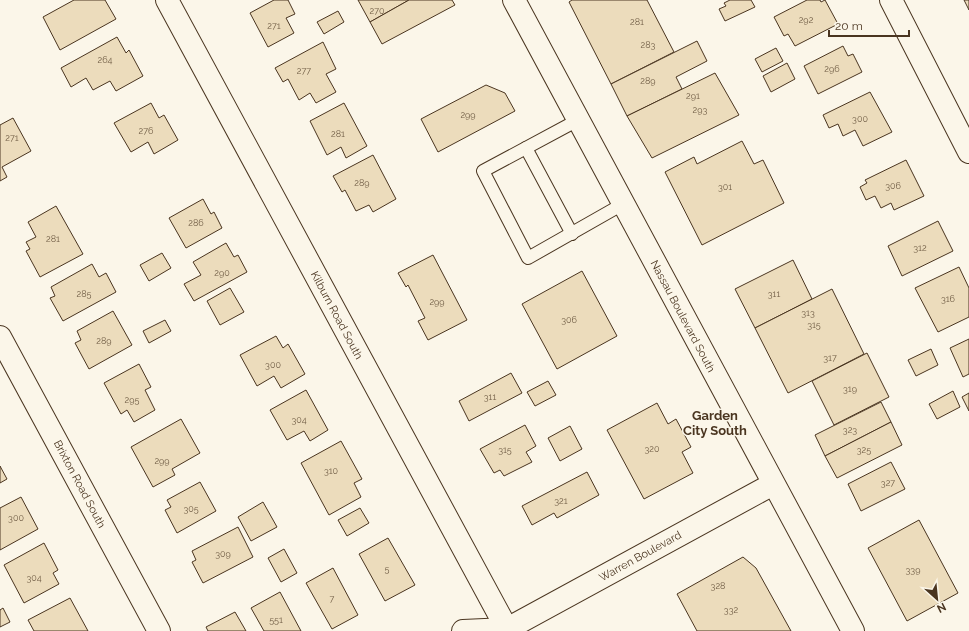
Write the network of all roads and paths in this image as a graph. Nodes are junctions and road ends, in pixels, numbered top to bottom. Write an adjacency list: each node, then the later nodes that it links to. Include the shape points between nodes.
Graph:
1 (167, 0): 11 (street, Kilburn Road South)
2 (514, 0): 4 (street, Nassau Boulevard South)
3 (891, 0): 6 (street)
4 (578, 120): 5 (lane); 7 (street, Nassau Boulevard South)
5 (526, 148): 8 (lane); 8 (lane, via 483,171 528,258)
6 (969, 152)
7 (623, 204): 8 (lane); 10 (street, Nassau Boulevard South)
8 (572, 234)
9 (0, 337): 12 (street, Brixton Road South)
10 (773, 484): 11 (street, Warren Boulevard); 14 (street, Nassau Boulevard South)
11 (507, 630): 13 (street, Warren Boulevard)
12 (159, 631)
13 (463, 631)
14 (853, 631)

